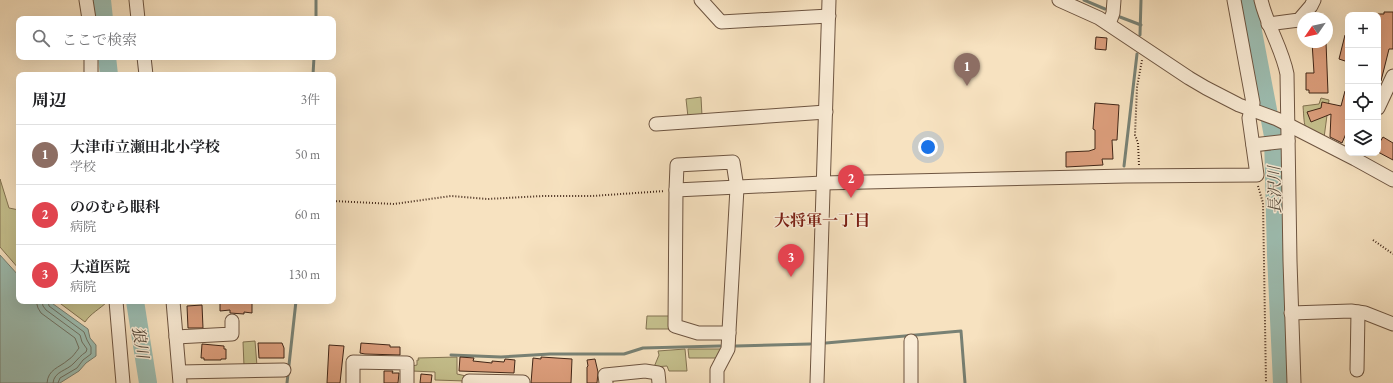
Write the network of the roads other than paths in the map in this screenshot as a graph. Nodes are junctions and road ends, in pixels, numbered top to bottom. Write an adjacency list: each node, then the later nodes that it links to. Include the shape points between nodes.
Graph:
1 (86, 0): 11 (street)
2 (136, 0): 12 (street)
3 (694, 0): 4 (street)
4 (701, 0): 13 (street, via 721,22)
5 (829, 0): 13 (street)
6 (1059, 0): 14 (street)
7 (1114, 0): 14 (street)
8 (1234, 0): 22 (street)
9 (1261, 0): 15 (street)
10 (1314, 0): 15 (street, via 1299,20)
11 (89, 16)
12 (138, 16)
13 (829, 16): 23 (street)
14 (1109, 24): 22 (street, via 1189,78)
15 (1268, 24): 24 (street, via 1287,74)
16 (91, 60): 18 (street)
17 (144, 60): 19 (street)
18 (91, 72)
19 (146, 72)
20 (1393, 76): 21 (street)
21 (1381, 102)
22 (1253, 111): 24 (street); 27 (street, via 1249,118)
23 (826, 112): 25 (street); 31 (street)
24 (1283, 122): 26 (street); 28 (street)
25 (656, 124)
26 (1288, 142): 27 (street); 37 (street)
27 (1253, 145): 31 (street, via 1257,175)
28 (1345, 151)
29 (1356, 156): 30 (street)
30 (1393, 180)
31 (824, 183): 32 (street); 54 (street)
32 (737, 188): 33 (street); 33 (street, via 733,162 677,165); 40 (street)
33 (676, 190): 40 (street, via 675,326 698,333)
34 (116, 304): 46 (street)
35 (173, 304): 41 (street)
36 (1358, 312): 37 (street); 39 (street); 44 (street)
37 (1292, 313): 56 (street)
38 (232, 321): 41 (street, via 232,334)
39 (1393, 324)
40 (729, 333): 53 (street, via 728,349 717,370)
41 (176, 338): 45 (street)
42 (911, 341): 55 (street)
43 (284, 370): 45 (street)
44 (1357, 370)
45 (180, 377)
46 (123, 383)
47 (353, 383): 48 (street, via 353,362 407,363)
48 (407, 383)
49 (469, 383): 50 (street)
50 (523, 383)
51 (606, 383): 52 (street, via 605,375 645,371 658,373)
52 (659, 383)
53 (717, 383)
54 (817, 383)
55 (911, 383)
56 (1294, 383)

